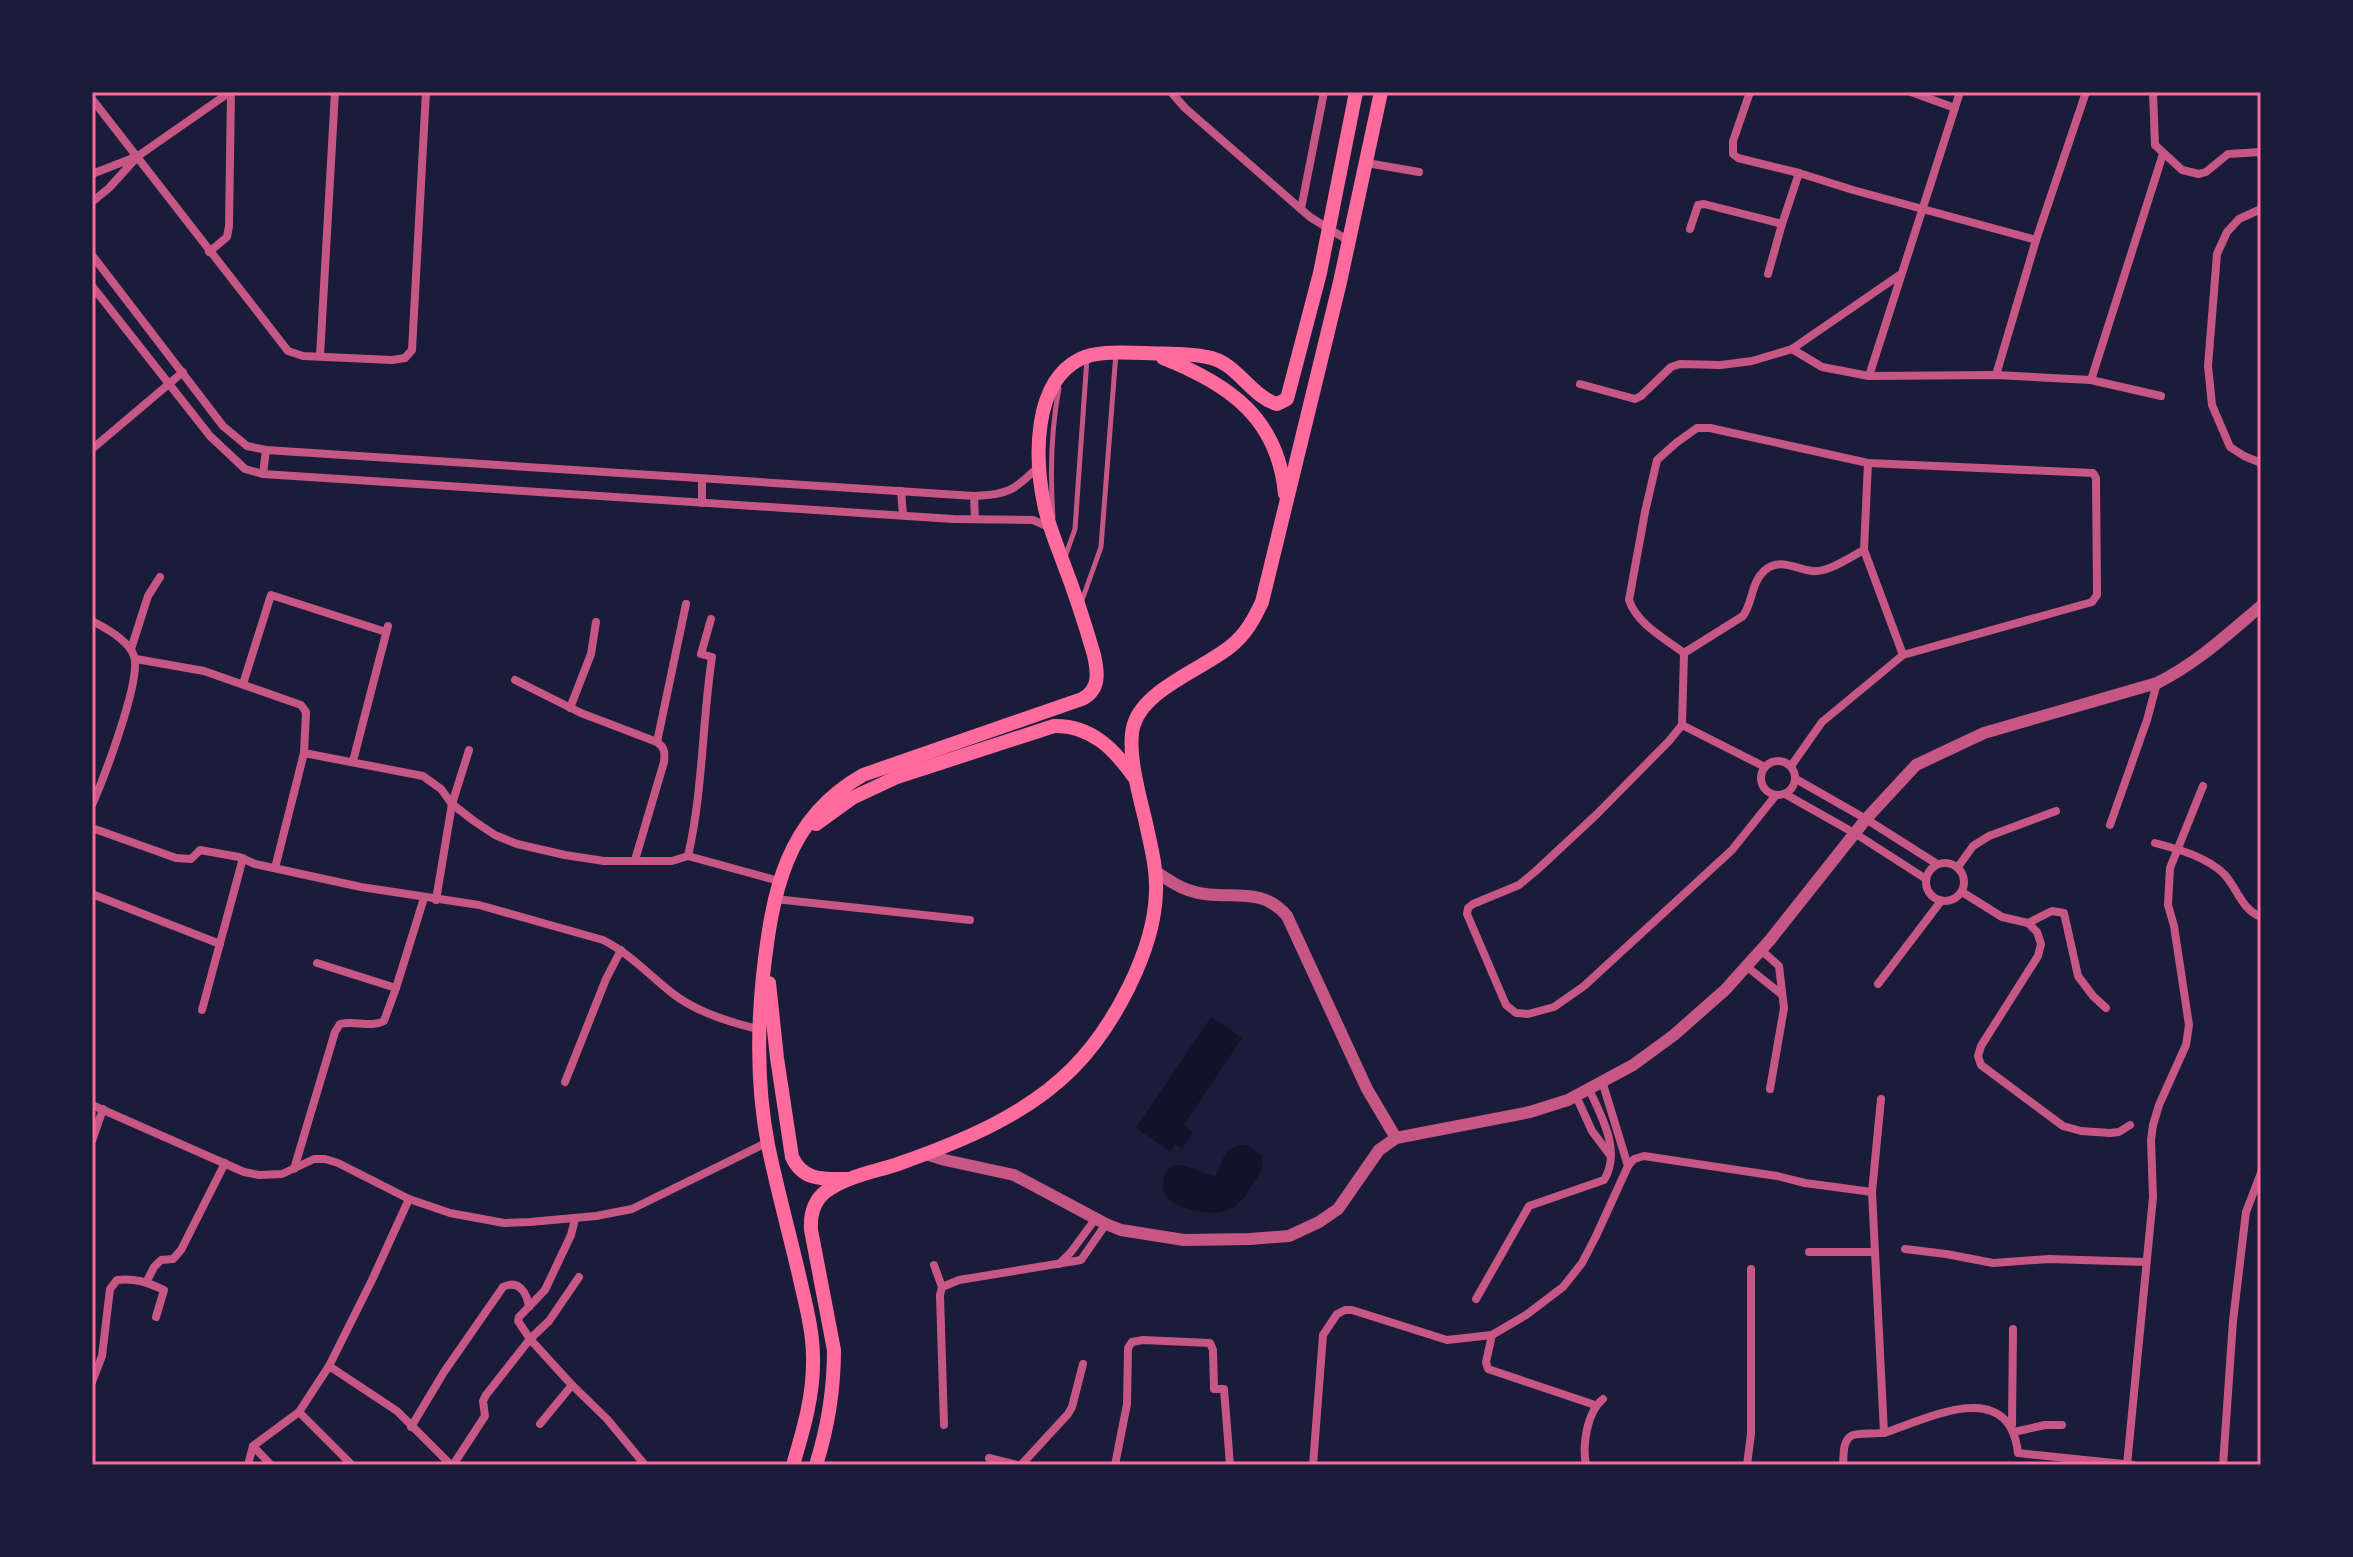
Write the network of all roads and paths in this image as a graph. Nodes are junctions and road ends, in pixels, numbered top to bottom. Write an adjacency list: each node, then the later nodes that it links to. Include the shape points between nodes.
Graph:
1 (231, 92): 17 (street); 31 (street, via 229,226 227,237)
2 (335, 92): 39 (street)
3 (426, 92): 39 (street, via 412,350 399,360)
4 (1171, 92): 24 (street)
5 (1324, 92): 24 (street)
6 (1356, 92): 27 (main road)
7 (1381, 92): 18 (main road)
8 (1750, 92): 20 (street, via 1734,134 1733,154)
9 (1911, 92): 14 (street)
10 (1960, 92): 14 (street)
11 (2086, 92): 29 (street)
12 (2153, 92): 16 (street, via 2155,145)
13 (92, 99): 17 (street)
14 (1955, 108): 23 (street)
15 (2261, 152): 16 (street, via 2228,154 2199,174 2182,170)
16 (2163, 154): 45 (street)
17 (138, 156): 21 (street); 22 (street); 31 (street)
18 (1367, 163): 19 (street); 30 (main road)
19 (1419, 172)
20 (1799, 173): 23 (street); 26 (street)
21 (92, 174)
22 (92, 202)
23 (1924, 208): 29 (street); 34 (street)
24 (1301, 209): 27 (street)
25 (2261, 209): 52 (street, via 2239,219 2217,254 2208,366 2212,405 2230,447)
26 (1782, 224): 28 (street, via 1704,204 1695,210); 33 (street)
27 (1328, 228): 30 (street); 38 (main road, via 1284,402 1275,403 1215,359)
28 (1690, 229)
29 (2036, 240): 43 (street)
30 (1349, 241): 59 (main road)
31 (209, 252): 39 (street, via 282,346 303,356)
32 (92, 255): 42 (street)
33 (1768, 274)
34 (1901, 274): 36 (street); 44 (street)
35 (92, 286): 46 (street)
36 (1792, 349): 44 (street, via 1822,367); 47 (street, via 1736,363 1680,364 1635,399)
37 (1116, 353): 38 (main road); 40 (main road); 69 (lane, via 1101,547)
38 (1151, 354): 59 (main road, via 1217,384 1252,413 1277,454)
39 (320, 356)
40 (1087, 356): 41 (main road); 65 (lane, via 1075,529)
41 (1069, 366): 53 (main road, via 1045,401); 63 (lane, via 1055,414 1051,490)
42 (183, 372): 46 (street); 50 (street, via 236,439)
43 (1996, 375): 44 (street); 45 (street)
44 (1869, 376)
45 (2091, 380): 48 (street)
46 (168, 384): 49 (street); 54 (street, via 229,456 245,469)
47 (1580, 384)
48 (2161, 396)
49 (92, 449)
50 (266, 450): 54 (street); 55 (street)
51 (1868, 463): 64 (street); 74 (street, via 1704,427 1657,460 1629,600 1640,619); 75 (street, via 2088,471 2096,478 2097,595 2092,602)
52 (2261, 463)
53 (1040, 466): 57 (street, via 1009,492); 62 (main road)
54 (263, 474): 58 (street)
55 (702, 479): 56 (street); 58 (street)
56 (901, 491): 57 (street); 60 (street)
57 (974, 496): 61 (street)
58 (702, 503): 60 (street)
59 (1285, 510): 89 (main road, via 1262,602 1251,625 1231,646 1138,713 1131,734)
60 (903, 515): 61 (street)
61 (975, 519): 62 (street, via 1033,520)
62 (1050, 527): 63 (main road)
63 (1056, 542): 65 (main road)
64 (1864, 550): 74 (street, via 1813,571 1788,564 1766,569 1743,616); 75 (street)
65 (1063, 562): 69 (main road)
66 (160, 577): 73 (street, via 148,596)
67 (686, 604): 82 (street)
68 (2261, 606): 78 (street, via 2198,658)
69 (1080, 608): 101 (main road, via 1097,666 1096,685 1088,697 863,775 817,811)
70 (711, 619): 102 (street, via 701,654 712,657)
71 (92, 621): 73 (street)
72 (596, 622): 80 (street, via 591,654)
73 (131, 649): 76 (street)
74 (1684, 653): 81 (street)
75 (1903, 655): 86 (street, via 1822,722)
76 (136, 659): 79 (street); 93 (street, via 108,767)
77 (515, 680): 80 (street)
78 (2157, 683): 95 (street, via 1984,733 1927,758); 96 (street)
79 (243, 684): 84 (street, via 301,705 306,712); 85 (street, via 271,595 387,629)
80 (570, 708): 82 (street)
81 (1682, 725): 87 (street); 91 (street, via 1537,870 1519,885 1468,908 1506,1005 1516,1013 1554,1007 1584,986 1732,850)
82 (657, 742): 104 (street, via 664,762)
83 (469, 750): 92 (street)
84 (304, 753): 85 (street); 107 (street)
85 (353, 761): 92 (street, via 423,776)
86 (1791, 766): 87 (street, via 1775,761); 88 (street)
87 (1765, 767): 91 (street, via 1762,784)
88 (1796, 779): 91 (street); 95 (street)
89 (1136, 781): 101 (main road, via 1096,736 1073,727 1044,728 875,786 830,812); 108 (main road)
90 (2203, 786): 100 (street)
91 (1780, 794): 98 (street)
92 (452, 804): 104 (street, via 517,844 604,861); 115 (street)
93 (92, 805)
94 (2056, 811): 106 (street, via 1989,836 1973,846)
95 (1866, 819): 98 (street); 105 (street)
96 (2110, 825)
97 (92, 828): 103 (street, via 176,858 191,859 200,850)
98 (1856, 834): 109 (street); 122 (street)
99 (2155, 843): 100 (street)
100 (2178, 849): 117 (street, via 2223,872 2244,904); 158 (street, via 2170,868 2168,905 2189,1025 2153,1125)
101 (791, 850): 110 (main road)
102 (688, 856): 104 (street); 110 (street)
103 (243, 858): 107 (street); 120 (street)
104 (635, 860)
105 (1937, 864): 106 (street); 109 (street)
106 (1958, 867): 111 (street, via 1964,879)
107 (275, 868): 113 (street)
108 (1155, 871): 141 (street, via 1186,890 1277,904); 144 (main road, via 1148,940 1111,1017 1082,1058 1023,1108)
109 (1926, 879): 116 (street, via 1927,889)
110 (779, 881): 114 (main road)
111 (1962, 892): 116 (street); 119 (street, via 2002,917)
112 (92, 894): 120 (street)
113 (424, 898): 115 (street); 127 (street)
114 (774, 899): 118 (street); 123 (main road)
115 (436, 900): 121 (street, via 522,916)
116 (1941, 901): 126 (street)
117 (2261, 917)
118 (970, 920)
119 (2028, 923): 129 (street, via 2052,911 2064,913 2078,976); 140 (street, via 2041,944 2038,956 1981,1046 1979,1062 2063,1126 2110,1133)
120 (220, 944): 130 (street)
121 (621, 950): 131 (street, via 694,1007); 133 (street)
122 (1761, 950): 125 (street); 128 (street, via 1779,966)
123 (766, 952): 131 (main road); 150 (main road, via 792,1157 808,1176)
124 (317, 963): 127 (street)
125 (1746, 966): 128 (street); 132 (street, via 1674,1035)
126 (1878, 984)
127 (396, 988): 148 (street, via 384,1021 348,1021 335,1032)
128 (1781, 994): 135 (street, via 1784,1008)
129 (2106, 1008)
130 (202, 1010)
131 (758, 1029): 143 (main road)
132 (1602, 1081): 134 (street); 147 (street)
133 (565, 1082)
134 (1589, 1089): 136 (street); 145 (street, via 1606,1127)
135 (1770, 1089)
136 (1576, 1096): 141 (street, via 1530,1112); 145 (street)
137 (1881, 1099): 151 (street)
138 (92, 1105): 139 (street)
139 (103, 1109): 142 (street); 146 (street)
140 (2130, 1125)
141 (1396, 1138): 154 (street, via 1379,1150 1338,1209 1289,1236 1184,1240 1121,1230)
142 (92, 1141)
143 (768, 1142): 153 (street, via 632,1209); 191 (main road, via 812,1344 808,1408)
144 (926, 1154): 150 (main road); 154 (street, via 1014,1175)
145 (1611, 1156): 164 (street, via 1604,1180 1529,1206)
146 (225, 1163): 148 (street, via 259,1175); 162 (street, via 181,1250 173,1259 161,1260)
147 (1628, 1166): 151 (street, via 1644,1156); 168 (street, via 1582,1263 1563,1287)
148 (293, 1170): 152 (street, via 325,1159)
149 (2261, 1173): 202 (street, via 2246,1212)
150 (846, 1179): 192 (main road, via 820,1197 811,1219 834,1350 833,1392)
151 (1872, 1192): 157 (street)
152 (409, 1199): 153 (street, via 504,1223); 171 (street)
153 (575, 1219): 165 (street, via 545,1290)
154 (1101, 1221): 163 (street, via 1081,1260)
155 (1905, 1249): 158 (street, via 1993,1263)
156 (1809, 1252): 157 (street)
157 (1875, 1252): 182 (street)
158 (2146, 1262): 201 (street)
159 (934, 1265): 163 (street)
160 (1751, 1269): 198 (street)
161 (579, 1277): 169 (street)
162 (147, 1281): 166 (street, via 164,1290); 172 (street, via 117,1280 110,1289 102,1356)
163 (942, 1287): 178 (street)
164 (1476, 1299)
165 (529, 1307): 169 (street, via 518,1321); 180 (street, via 520,1287 503,1287)
166 (156, 1317)
167 (2013, 1329): 181 (street)
168 (1492, 1335): 175 (street, via 1488,1369); 196 (street, via 1447,1340 1352,1310 1337,1314 1323,1335)
169 (530, 1339): 173 (street); 189 (street, via 485,1397 485,1416)
170 (1083, 1364): 193 (street, via 1068,1414)
171 (329, 1366): 176 (street); 180 (street, via 397,1411)
172 (92, 1382)
173 (572, 1385): 177 (street); 190 (street)
174 (1603, 1399): 175 (street)
175 (1595, 1405): 197 (street, via 1585,1443)
176 (299, 1412): 183 (street); 188 (street)
177 (540, 1424)
178 (944, 1425)
179 (2062, 1425): 181 (street)
180 (411, 1427): 189 (street)
181 (2013, 1429): 182 (street, via 2007,1419 1976,1409 1924,1416); 184 (street)
182 (1884, 1433): 199 (street, via 1848,1437)
183 (253, 1446): 186 (street); 187 (street)
184 (2018, 1453): 200 (street); 201 (street)
185 (989, 1458): 193 (street)
186 (248, 1465)
187 (271, 1465)
188 (352, 1465)
189 (452, 1465)
190 (645, 1465)
191 (793, 1465)
192 (816, 1465)
193 (1019, 1465)
194 (1115, 1465): 195 (street, via 1127,1404 1128,1348 1143,1340 1210,1343 1214,1389 1224,1389)
195 (1230, 1465)
196 (1313, 1465)
197 (1586, 1465)
198 (1747, 1465)
199 (1843, 1465)
200 (2017, 1465)
201 (2129, 1465)
202 (2223, 1465)

